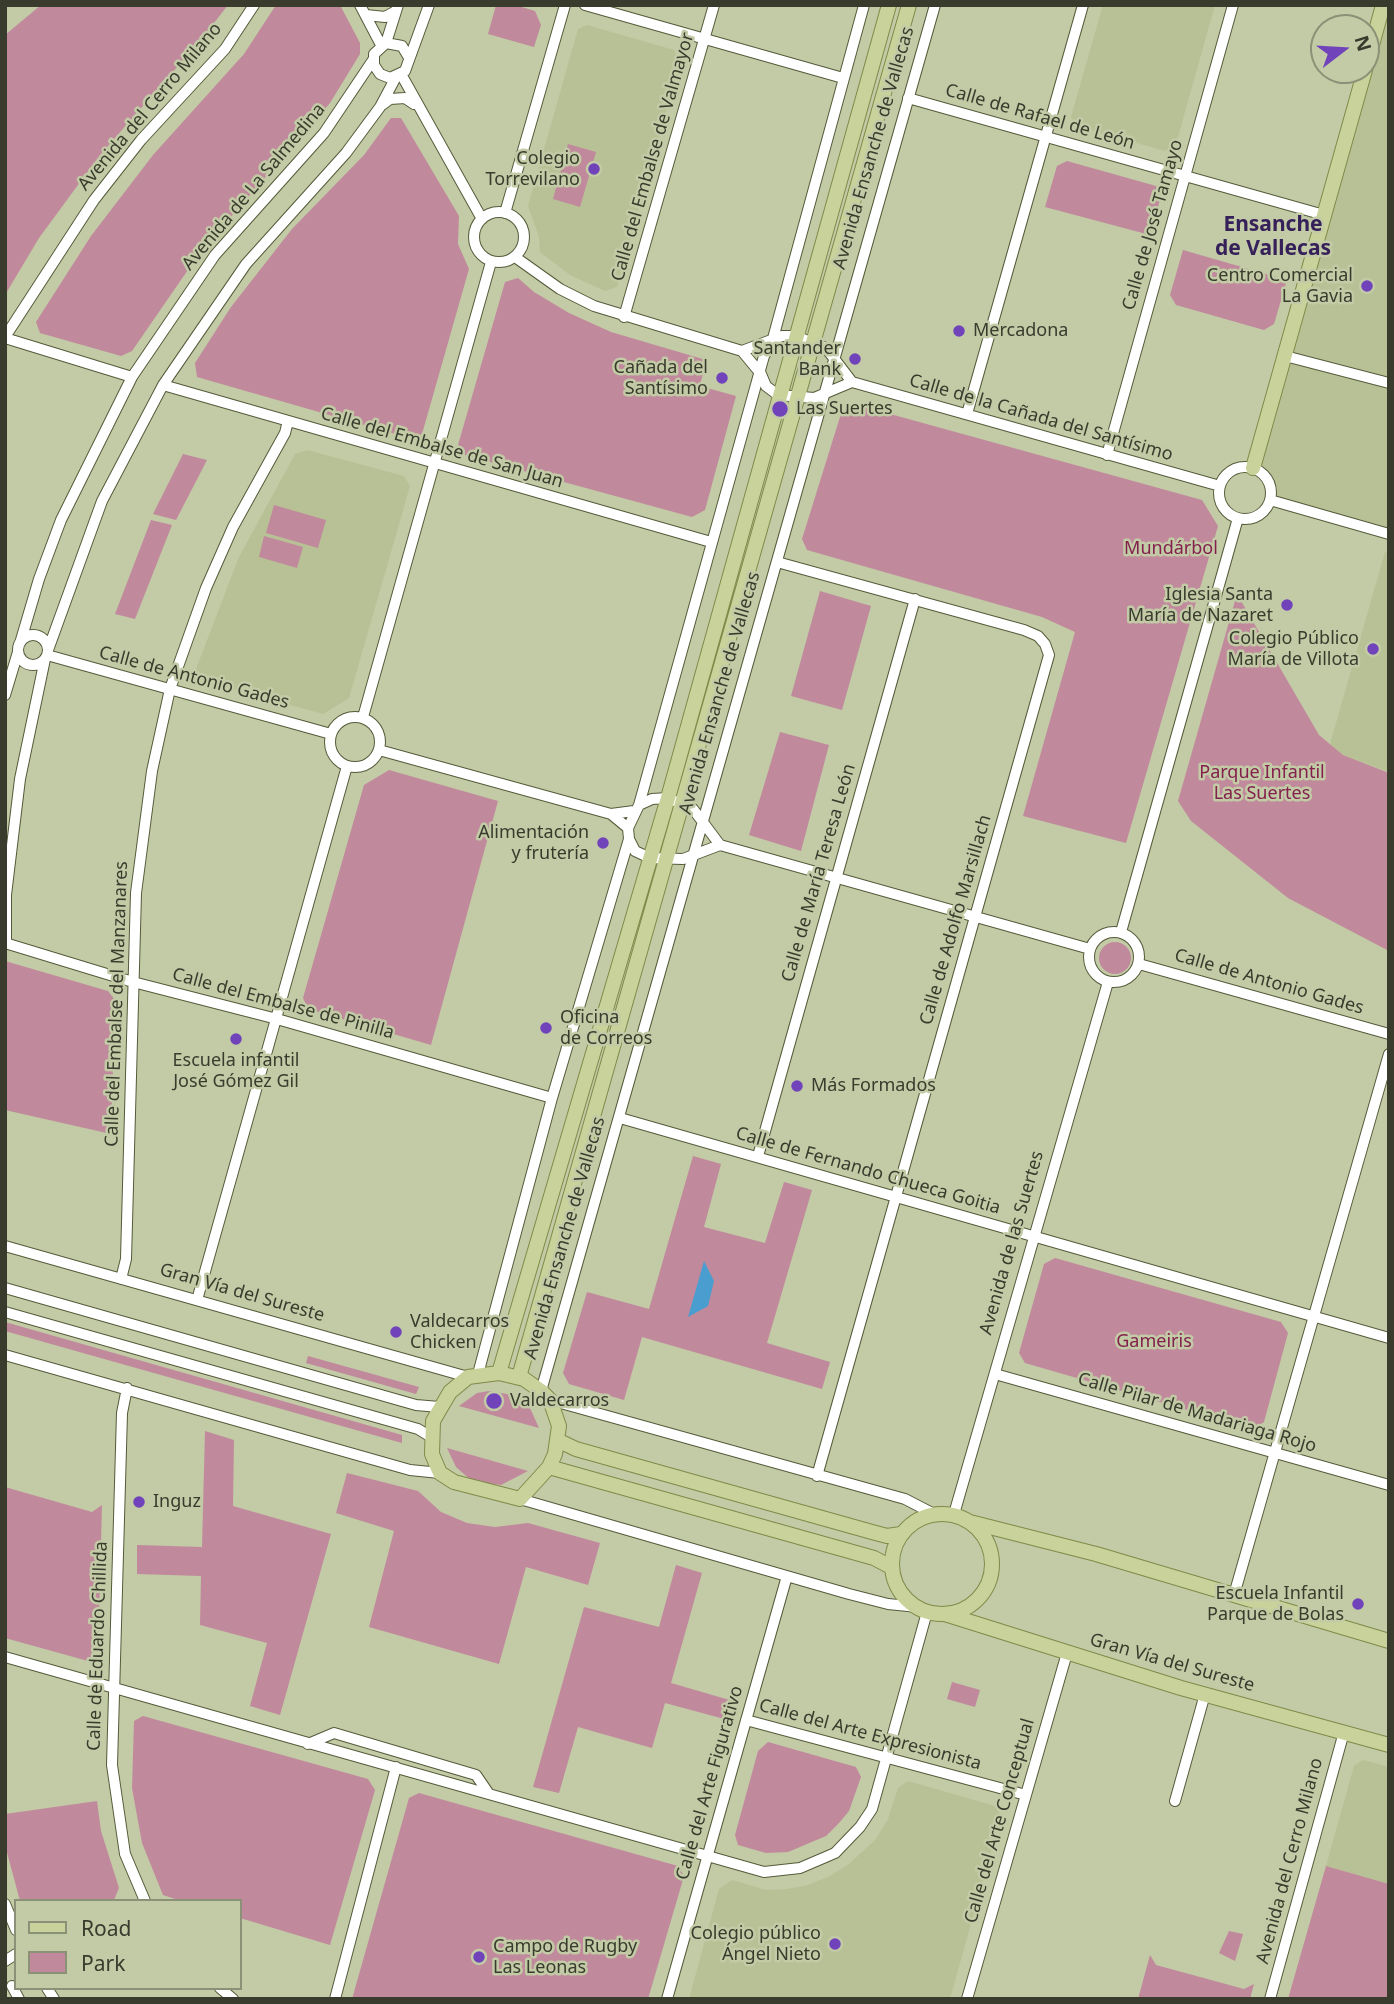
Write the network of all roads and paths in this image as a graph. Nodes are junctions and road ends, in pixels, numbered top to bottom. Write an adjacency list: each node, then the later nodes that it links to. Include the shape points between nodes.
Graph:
1 (254, 5): 33 (street, Avenida del Cerro Milano, via 225,49 141,140 94,200)
2 (429, 5): 16 (street)
3 (565, 5): 26 (street)
4 (585, 5): 14 (street)
5 (714, 5): 14 (street, Calle del Embalse de Valmayor)
6 (864, 5): 19 (street)
7 (889, 5): 32 (main road, Avenida Ensanche de Vallecas)
8 (909, 5): 34 (main road, Avenida Ensanche de Vallecas)
9 (935, 5): 21 (street, Avenida Ensanche de Vallecas)
10 (1083, 5): 24 (street)
11 (1233, 5): 25 (street, Calle de José Tamayo)
12 (397, 8): 13 (street, via 385,17); 15 (street)
13 (363, 10): 15 (street)
14 (705, 39): 19 (street); 31 (street, Calle del Embalse de Valmayor)
15 (383, 44): 16 (street, via 402,46); 17 (street)
16 (408, 56): 18 (street, via 407,66)
17 (373, 60): 18 (street, via 380,74); 40 (street, Avenida de La Salmedina, via 324,133 215,255)
18 (398, 76): 22 (street); 23 (street)
19 (843, 78): 35 (street)
20 (1362, 84): 27 (main road)
21 (908, 99): 24 (street, Calle de Rafael de León); 38 (street, Avenida Ensanche de Vallecas)
22 (416, 106): 23 (street, via 405,98 390,99); 28 (street)
23 (380, 107): 43 (street, via 346,153 246,264)
24 (1046, 136): 25 (street, Calle de Rafael de León); 47 (street)
25 (1185, 176): 27 (street, Calle de Rafael de León); 49 (street, Calle de José Tamayo)
26 (505, 213): 28 (street); 29 (street, via 522,228 523,243)
27 (1324, 215): 37 (main road)
28 (482, 219): 30 (street, via 474,231 475,246)
29 (515, 257): 30 (street); 31 (street, via 560,289)
30 (491, 261): 50 (street)
31 (624, 317): 36 (street)
32 (795, 336): 34 (street); 35 (street); 45 (main road, Avenida Ensanche de Vallecas)
33 (5, 337): 40 (street)
34 (813, 341): 38 (street); 46 (main road, Avenida Ensanche de Vallecas)
35 (772, 342): 36 (street); 39 (street)
36 (742, 351): 39 (street)
37 (1285, 356): 42 (street); 51 (main road)
38 (833, 358): 41 (street); 44 (street, Avenida Ensanche de Vallecas)
39 (761, 374): 45 (street, via 766,386); 56 (street)
40 (132, 377): 60 (street, Avenida de La Salmedina, via 61,520)
41 (852, 382): 44 (street); 47 (street, Calle de la Cañada del Santísimo)
42 (1389, 383)
43 (163, 386): 48 (street, Calle del Embalse de San Juan); 61 (street, via 102,501)
44 (824, 392): 46 (street, via 814,398); 57 (street, Avenida Ensanche de Vallecas)
45 (778, 395): 46 (street); 68 (main road, Avenida Ensanche de Vallecas)
46 (797, 398): 69 (main road, Avenida Ensanche de Vallecas)
47 (967, 414): 49 (street, Calle de la Cañada del Santísimo)
48 (288, 421): 50 (street, Calle del Embalse de San Juan); 62 (street, Calle del Embalse del Manzanares, via 206,588)
49 (1107, 455): 52 (street, Calle de la Cañada del Santísimo)
50 (435, 465): 56 (street, Calle del Embalse de San Juan); 64 (street)
51 (1252, 468): 52 (street, via 1232,471); 53 (street, via 1269,482)
52 (1220, 486): 54 (street, via 1223,507)
53 (1270, 500): 54 (street, via 1258,516); 55 (street)
54 (1238, 518): 81 (street)
55 (1389, 534)
56 (711, 542): 70 (street)
57 (777, 562): 58 (street, Calle de Adolfo Marsillach); 72 (street, Avenida Ensanche de Vallecas)
58 (915, 599): 78 (street, Calle de María Teresa León); 80 (street, Calle de Adolfo Marsillach, via 1024,630 1038,636 1049,655)
59 (5, 643): 60 (street)
60 (19, 646): 61 (street, via 36,635 45,640); 61 (street, via 21,660 29,665 38,665); 63 (street, Avenida de La Salmedina)
61 (47, 655): 62 (street, Calle de Antonio Gades); 79 (street, via 20,779)
62 (170, 690): 65 (street, Calle de Antonio Gades); 85 (street, Calle del Embalse del Manzanares, via 149,794 136,893)
63 (5, 695)
64 (363, 717): 65 (street, via 344,719); 66 (street, via 377,729)
65 (331, 734): 67 (street, via 331,750)
66 (379, 750): 67 (street, via 372,761 360,767); 71 (street)
67 (347, 766): 87 (street)
68 (668, 798): 69 (street); 70 (street, via 652,799); 76 (main road, Avenida Ensanche de Vallecas)
69 (684, 803): 72 (street); 77 (main road, Avenida Ensanche de Vallecas)
70 (636, 808): 71 (street); 73 (street)
71 (611, 814): 73 (street)
72 (701, 823): 74 (street); 75 (street, Avenida Ensanche de Vallecas)
73 (628, 834): 76 (street, via 635,850); 90 (street)
74 (720, 845): 75 (street); 78 (street)
75 (693, 854): 77 (street); 91 (street, Avenida Ensanche de Vallecas)
76 (650, 858): 77 (street); 103 (main road, Avenida Ensanche de Vallecas)
77 (667, 861): 106 (main road, Avenida Ensanche de Vallecas)
78 (836, 878): 80 (street); 92 (street, Calle de María Teresa León)
79 (6, 896): 82 (street)
80 (975, 916): 83 (street); 93 (street, Calle de Adolfo Marsillach)
81 (1121, 932): 83 (street, via 1103,934); 84 (street, via 1136,944)
82 (5, 943): 85 (street, Calle del Embalse de Pinilla)
83 (1090, 949): 86 (street, via 1092,971)
84 (1139, 964): 86 (street, via 1129,979); 88 (street, Calle de Antonio Gades)
85 (133, 982): 87 (street, Calle del Embalse de Pinilla); 96 (street, Calle del Embalse del Manzanares, via 126,1259)
86 (1108, 982): 94 (street, Avenida de las Suertes)
87 (277, 1019): 90 (street, Calle del Embalse de Pinilla); 98 (street)
88 (1389, 1034)
89 (1389, 1054): 100 (street)
90 (552, 1098): 105 (street)
91 (620, 1118): 92 (street, Calle de Fernando Chueca Goitia); 108 (street, Avenida Ensanche de Vallecas)
92 (758, 1157): 93 (street, Calle de Fernando Chueca Goitia)
93 (896, 1198): 94 (street, Calle de Fernando Chueca Goitia); 115 (street, Calle de Adolfo Marsillach)
94 (1034, 1237): 100 (street, Calle de Fernando Chueca Goitia); 104 (street, Avenida de las Suertes)
95 (5, 1246): 96 (street, Gran Vía del Sureste)
96 (121, 1279): 98 (street, Gran Vía del Sureste)
97 (5, 1288): 109 (street, via 416,1405)
98 (197, 1300): 105 (street, Gran Vía del Sureste)
99 (5, 1312): 110 (street, via 418,1429)
100 (1313, 1316): 101 (street, Calle de Fernando Chueca Goitia); 112 (street)
101 (1389, 1338)
102 (5, 1355): 107 (street)
103 (499, 1373): 105 (main road); 106 (main road)
104 (995, 1374): 112 (street, Calle Pilar de Madariaga Rojo); 119 (street, Avenida de las Suertes)
105 (473, 1375): 109 (main road)
106 (519, 1377): 108 (main road)
107 (127, 1388): 114 (street, via 410,1470); 130 (street, Calle de Eduardo Chillida, via 122,1413)
108 (546, 1395): 111 (main road, via 559,1426); 115 (street)
109 (439, 1407): 110 (main road)
110 (431, 1437): 114 (main road)
111 (557, 1440): 113 (main road); 121 (main road, via 887,1536)
112 (1274, 1453): 116 (street, Calle Pilar de Madariaga Rojo); 124 (street)
113 (549, 1467): 117 (main road); 122 (main road, via 874,1558)
114 (440, 1473): 117 (main road, via 469,1488)
115 (817, 1476): 118 (street, via 905,1499)
116 (1389, 1485)
117 (520, 1499): 123 (street)
118 (934, 1514): 119 (main road); 121 (main road, via 915,1521)
119 (954, 1514): 120 (main road)
120 (970, 1522): 124 (main road); 126 (main road, via 983,1534 990,1550 988,1586 962,1610)
121 (901, 1534): 122 (main road)
122 (891, 1567): 125 (main road, via 897,1587 909,1603)
123 (787, 1576): 125 (street); 132 (street, Calle del Arte Figurativo)
124 (1234, 1595): 127 (main road)
125 (922, 1610): 126 (main road); 136 (street)
126 (945, 1614): 128 (main road, Gran Vía del Sureste)
127 (1389, 1641)
128 (1068, 1653): 131 (main road, Gran Vía del Sureste); 139 (street, Calle del Arte Conceptual)
129 (5, 1657): 130 (street)
130 (115, 1688): 134 (street); 142 (street, Calle de Eduardo Chillida, via 114,1796 125,1854)
131 (1205, 1694): 133 (main road, Gran Vía del Sureste); 140 (street)
132 (746, 1720): 136 (street, Calle del Arte Expresionista); 141 (street, Calle del Arte Figurativo)
133 (1344, 1732): 135 (main road, Gran Vía del Sureste); 150 (street, Avenida del Cerro Milano)
134 (308, 1744): 137 (street); 138 (street, via 334,1733 475,1775)
135 (1389, 1745)
136 (887, 1757): 139 (street, Calle del Arte Expresionista); 141 (street, via 872,1809 835,1853 800,1868 764,1872)
137 (396, 1768): 138 (street); 147 (street)
138 (489, 1794): 141 (street)
139 (1026, 1795): 149 (street, Calle del Arte Conceptual)
140 (1175, 1801)
141 (707, 1856): 148 (street, Calle del Arte Figurativo)
142 (144, 1899)
143 (5, 1904): 144 (street)
144 (14, 1925)
145 (10, 1985): 146 (street)
146 (19, 1999)
147 (335, 1999)
148 (667, 1999)
149 (967, 1999)
150 (1269, 1999)

